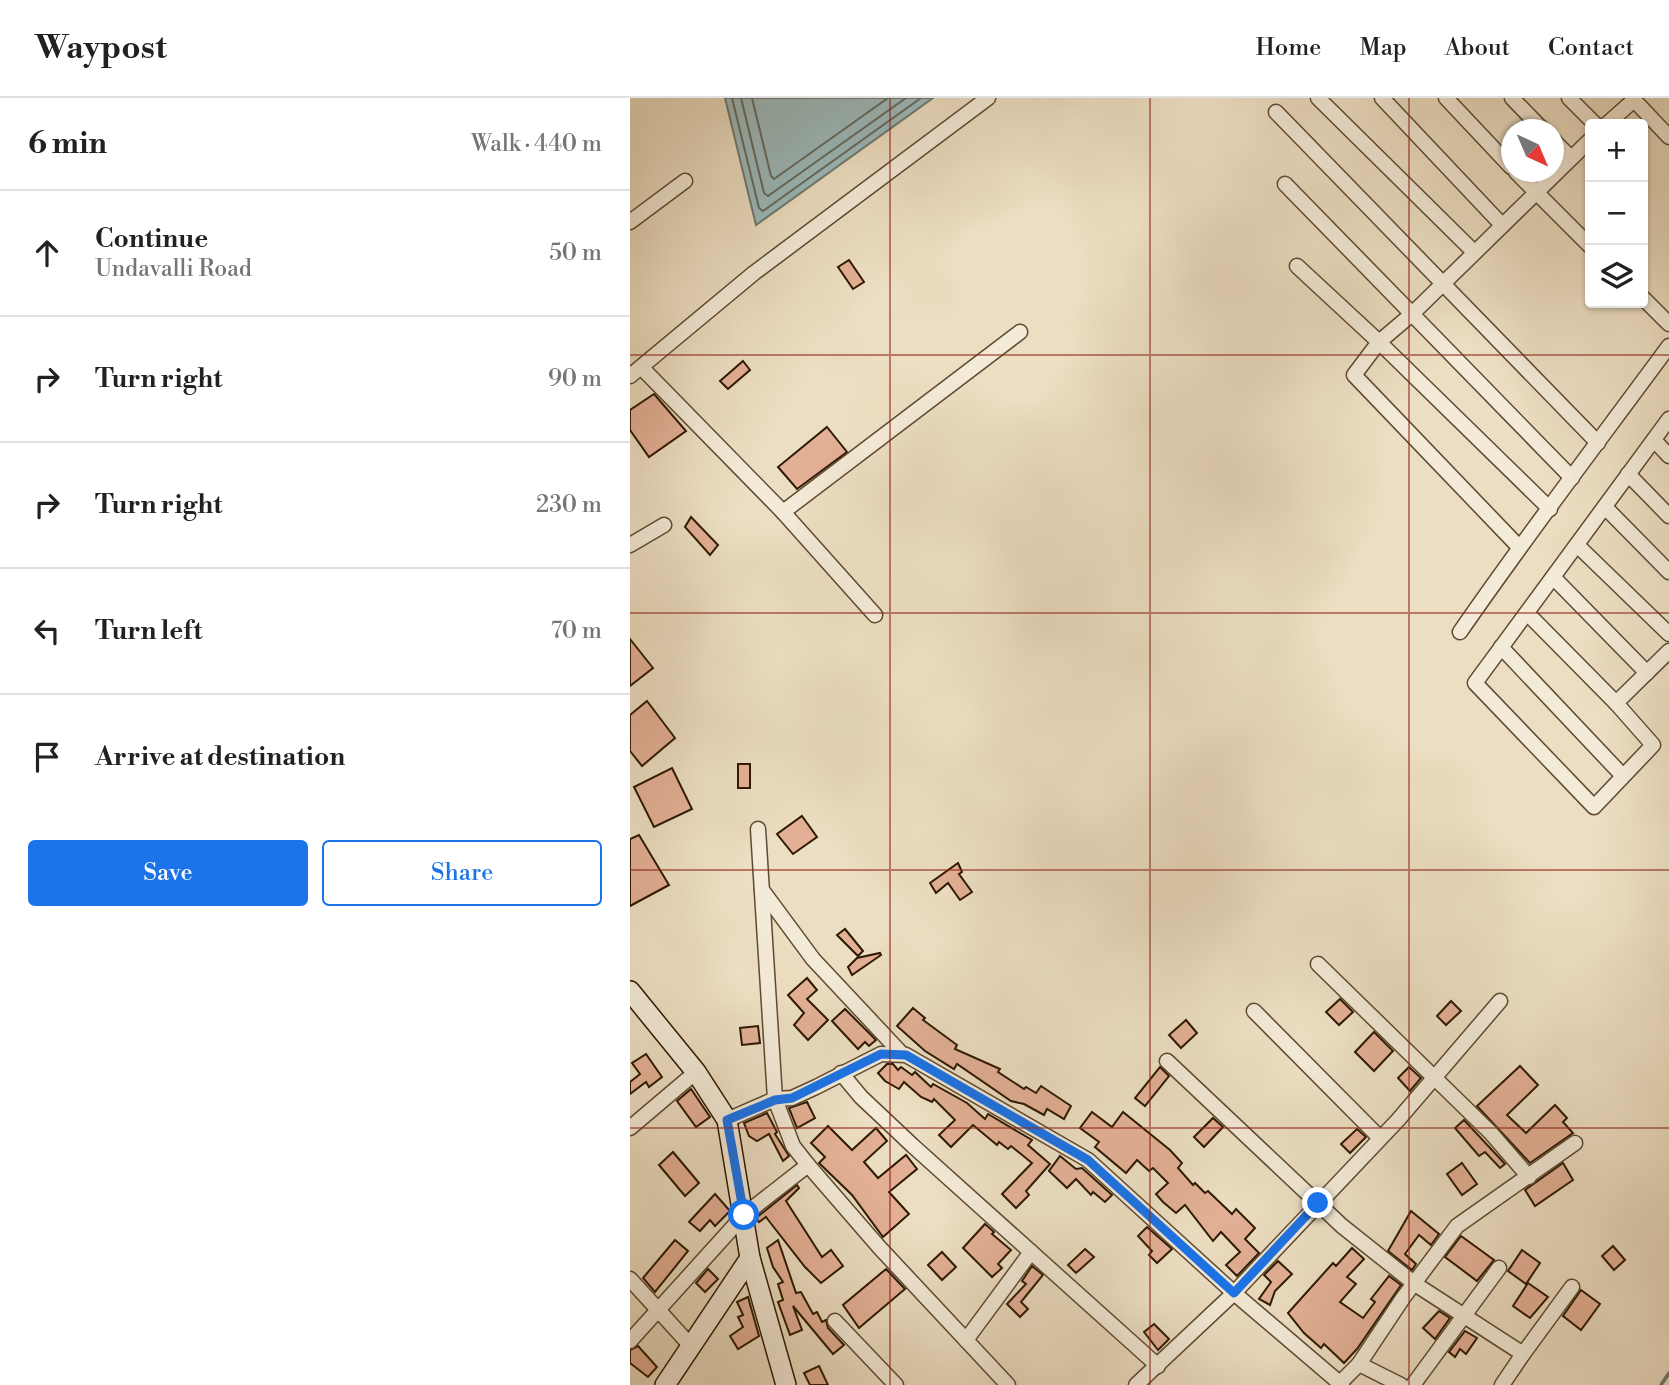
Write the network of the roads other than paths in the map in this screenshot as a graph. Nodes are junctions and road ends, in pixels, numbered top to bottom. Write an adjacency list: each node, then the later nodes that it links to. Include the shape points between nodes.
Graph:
1 (988, 98): 33 (street, via 754,273)
2 (1318, 98): 24 (street)
3 (1382, 98): 22 (street)
4 (1446, 98): 15 (street)
5 (1512, 98): 9 (street)
6 (1569, 98): 10 (street)
7 (1634, 99): 11 (street); 12 (street)
8 (1276, 112): 26 (street)
9 (1532, 119)
10 (1590, 119)
11 (1612, 119)
12 (1669, 137)
13 (1585, 145): 16 (street)
14 (1564, 151): 16 (street)
15 (1501, 156)
16 (1571, 158): 20 (street)
17 (685, 181): 21 (street)
18 (1526, 182): 20 (street)
19 (1285, 184): 28 (street)
20 (1535, 191): 22 (street); 23 (street)
21 (630, 222)
22 (1502, 225): 24 (street)
23 (1589, 245)
24 (1474, 252): 26 (street)
25 (1297, 265): 31 (street)
26 (1443, 283): 28 (street); 36 (street)
27 (1648, 303): 29 (street)
28 (1412, 314): 31 (street); 39 (street)
29 (1669, 324)
30 (1020, 332): 42 (street)
31 (1379, 342): 41 (street); 47 (street, via 1354,374)
32 (1669, 346): 36 (street)
33 (636, 372): 42 (street)
34 (1669, 419): 35 (street)
35 (1654, 440): 37 (street); 38 (street)
36 (1598, 443): 39 (street)
37 (1669, 456)
38 (1628, 474): 40 (street); 43 (street)
39 (1572, 478): 41 (street)
40 (1605, 506): 46 (street); 48 (street)
41 (1550, 509): 47 (street)
42 (783, 512): 51 (street)
43 (1669, 516)
44 (664, 525): 45 (street)
45 (630, 545)
46 (1577, 545): 49 (street); 53 (street)
47 (1519, 547): 52 (street)
48 (1669, 572)
49 (1553, 577): 50 (street); 56 (street)
50 (1527, 612): 54 (street); 57 (street)
51 (874, 615)
52 (1460, 632)
53 (1669, 634)
54 (1501, 647): 58 (street); 58 (street, via 1475,683 1484,693 1594,807)
55 (1669, 650): 56 (street)
56 (1647, 673): 57 (street)
57 (1616, 703): 58 (street, via 1653,745)
58 (1622, 775)
59 (758, 829): 60 (street)
60 (762, 890): 65 (street, via 813,959); 70 (street)
61 (1318, 964): 69 (street)
62 (1500, 1001): 69 (street)
63 (633, 1002): 67 (main road)
64 (1254, 1011): 73 (street)
65 (901, 1053): 68 (street, via 881,1054); 85 (street, via 1088,1160)
66 (1167, 1061): 77 (street)
67 (696, 1072): 71 (main road); 72 (street)
68 (841, 1073): 70 (street, via 792,1098); 79 (street, via 861,1097)
69 (1434, 1079): 73 (street); 76 (street)
70 (775, 1100): 71 (street); 75 (street, via 793,1146)
71 (727, 1120): 78 (main road)
72 (630, 1128)
73 (1380, 1138): 77 (street)
74 (1575, 1143): 76 (street)
75 (807, 1165): 78 (street); 89 (street)
76 (1529, 1177): 83 (street, via 1457,1226)
77 (1318, 1203): 83 (street); 85 (street)
78 (744, 1215): 80 (main road); 86 (street)
79 (1031, 1252): 89 (street); 94 (street)
80 (750, 1258): 91 (main road); 97 (main road)
81 (1499, 1268): 87 (street)
82 (630, 1279): 86 (street)
83 (1415, 1284): 87 (street); 93 (street)
84 (1573, 1287): 92 (street)
85 (1234, 1293): 94 (street); 95 (street)
86 (658, 1310): 90 (street); 91 (street)
87 (1465, 1317): 92 (street); 102 (street)
88 (835, 1321): 98 (street)
89 (966, 1340): 99 (street)
90 (630, 1341)
91 (691, 1345): 96 (main road)
92 (1522, 1354): 103 (street)
93 (1359, 1364): 95 (street); 101 (street)
94 (1158, 1367): 100 (street)
95 (1340, 1384)
96 (664, 1385)
97 (786, 1385)
98 (896, 1385)
99 (1008, 1385)
100 (1136, 1385)
101 (1401, 1385)
102 (1413, 1385)
103 (1502, 1385)

